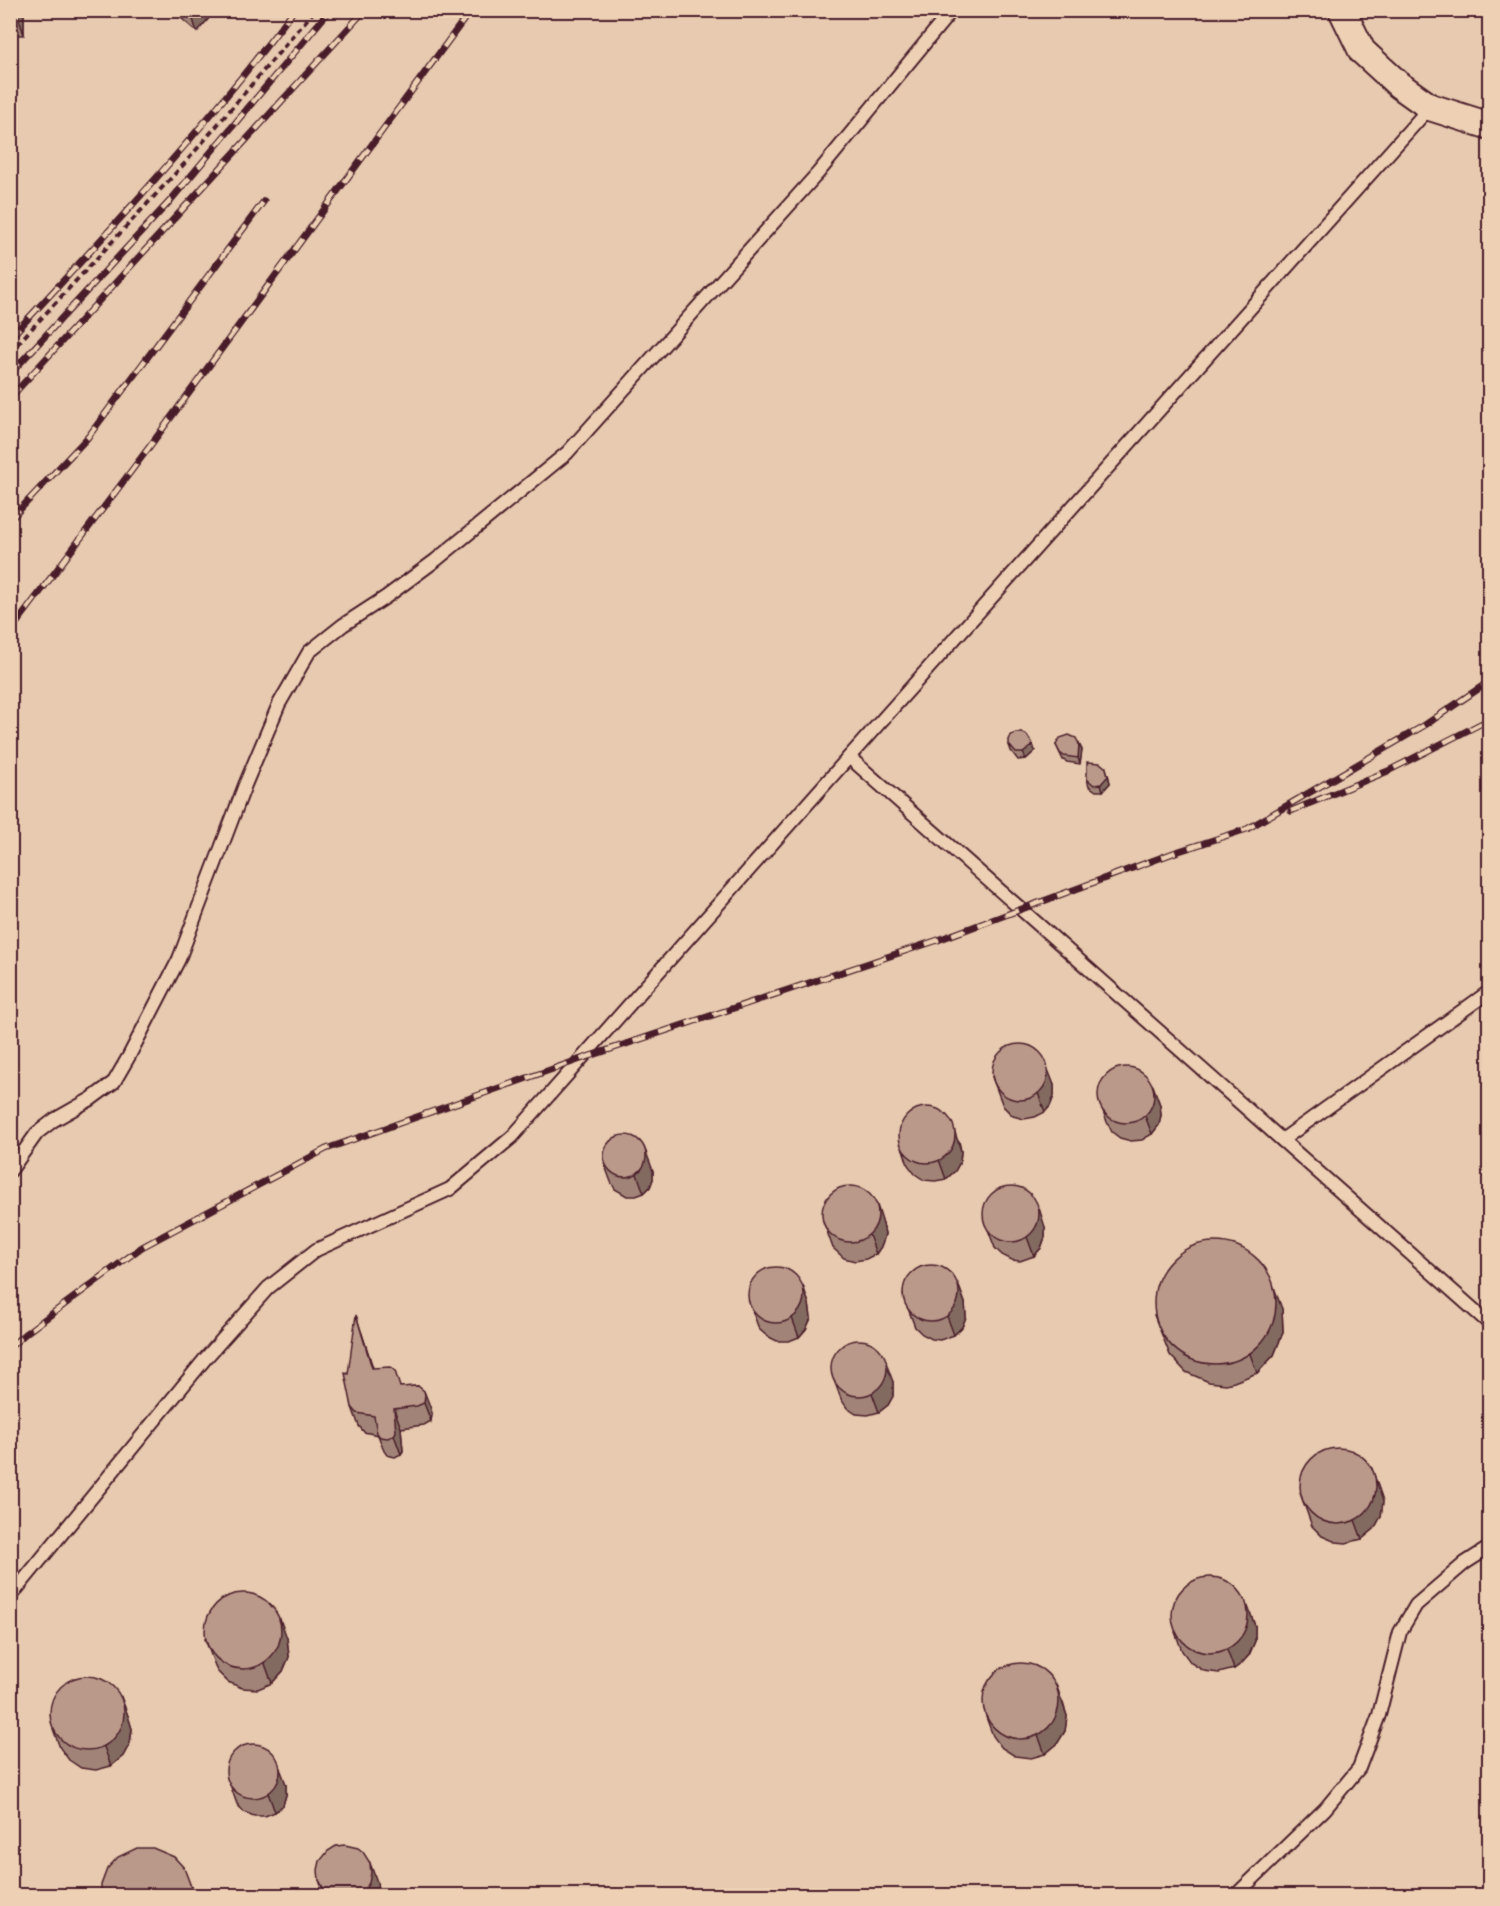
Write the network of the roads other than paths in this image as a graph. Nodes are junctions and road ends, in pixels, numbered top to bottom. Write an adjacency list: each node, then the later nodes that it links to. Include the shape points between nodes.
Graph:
1 (951, 10): 8 (lane, via 818,173 567,453 436,560 309,652 275,714 179,959 129,1056 114,1082 37,1133)
2 (1342, 10): 3 (street, via 1362,51)
3 (1430, 107): 4 (street); 5 (lane)
4 (1490, 126)
5 (849, 757): 7 (lane); 11 (lane, via 512,1137 450,1189 316,1250 268,1288)
6 (1490, 991): 7 (lane)
7 (1282, 1140): 9 (lane)
8 (10, 1171)
9 (1490, 1324)
10 (1490, 1547): 12 (lane, via 1416,1605 1400,1632 1379,1715 1359,1768 1325,1809)
11 (10, 1597)
12 (1235, 1896)

